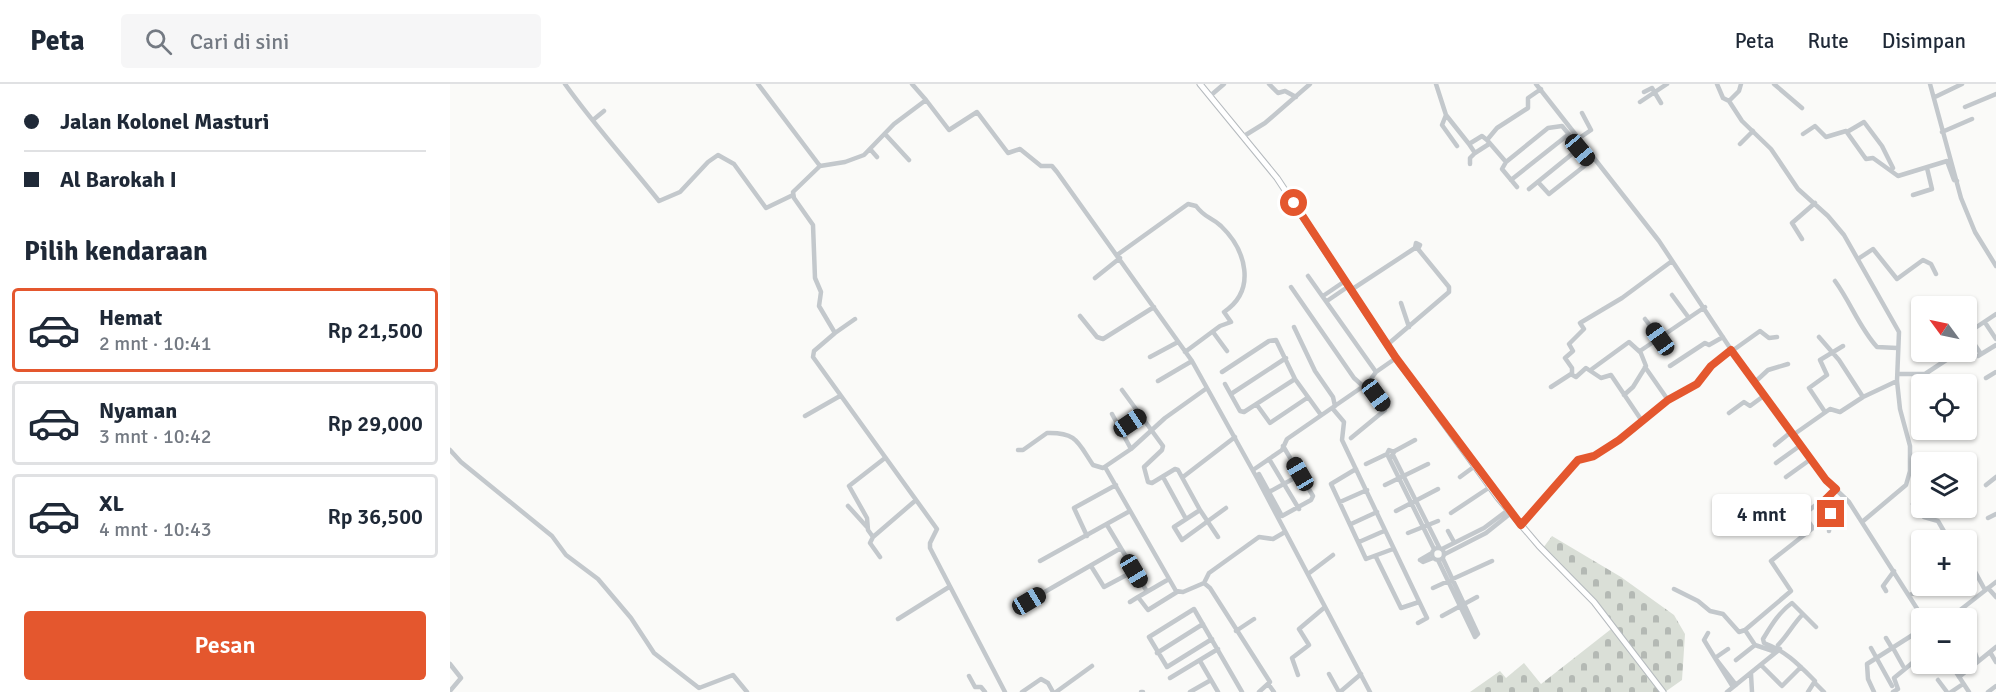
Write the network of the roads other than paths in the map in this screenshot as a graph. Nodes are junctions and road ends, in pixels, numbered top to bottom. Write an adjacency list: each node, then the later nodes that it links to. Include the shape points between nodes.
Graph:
1 (565, 84): 34 (street)
2 (758, 84): 56 (street)
3 (912, 84): 24 (street)
4 (1200, 84): 21 (main road)
5 (1224, 84): 21 (street)
6 (1269, 84): 22 (street, via 1278,93 1285,90)
7 (1310, 84): 22 (street)
8 (1436, 84): 32 (street)
9 (1536, 84): 17 (street)
10 (1667, 84): 19 (street)
11 (1717, 84): 25 (street)
12 (1741, 84): 25 (street)
13 (1774, 84): 29 (street)
14 (1930, 84): 23 (street)
15 (1962, 84): 16 (street)
16 (1949, 86): 23 (street)
17 (1540, 89): 42 (street); 43 (street, via 1528,98 1528,108 1497,128)
18 (1644, 92): 19 (street, via 1651,88)
19 (1656, 92): 26 (street); 27 (street)
20 (1996, 94): 28 (street)
21 (1210, 96): 41 (main road)
22 (1296, 97): 41 (street)
23 (1935, 97): 37 (street)
24 (926, 100): 38 (street); 68 (street, via 949,130 977,112 1008,153 1020,149 1041,166 1052,166)
25 (1729, 101): 35 (street)
26 (1640, 102)
27 (1661, 103)
28 (1965, 107)
29 (1802, 108)
30 (604, 111): 34 (street)
31 (1582, 113): 42 (street, via 1591,130)
32 (1446, 115): 44 (street); 46 (street, via 1442,125)
33 (1972, 119): 37 (street)
34 (593, 120): 64 (street, via 659,201 680,192 718,155 734,164 764,207 771,208)
35 (1753, 131): 45 (street); 66 (street, via 1771,149 1798,189)
36 (1847, 132): 40 (street, via 1826,137 1815,126); 48 (street, via 1863,121); 51 (street, via 1866,159)
37 (1942, 132): 60 (street)
38 (885, 134): 47 (street); 52 (street)
39 (1569, 134): 42 (street); 54 (street, via 1561,126 1548,128); 59 (street)
40 (1803, 134)
41 (1244, 136): 76 (main road, via 1291,198)
42 (1578, 138): 53 (street)
43 (1488, 142): 44 (street, via 1482,136); 49 (street); 54 (street)
44 (1469, 144): 49 (street)
45 (1740, 144)
46 (1457, 146)
47 (870, 149): 50 (street); 56 (street, via 852,160)
48 (1883, 150): 51 (street); 58 (street)
49 (1475, 153): 55 (street)
50 (877, 157)
51 (1873, 158): 58 (street)
52 (909, 160)
53 (1592, 160): 61 (street, via 1577,150); 61 (street, via 1549,194); 70 (street, via 1619,188)
54 (1506, 162): 59 (street, via 1501,167)
55 (1470, 164)
56 (820, 166): 64 (street)
57 (1927, 169): 58 (street, via 1901,176); 60 (street, via 1945,165); 65 (street, via 1932,189)
58 (1894, 171)
59 (1511, 180): 62 (street)
60 (1957, 181): 71 (street, via 1975,232)
61 (1538, 182): 63 (street)
62 (1517, 187)
63 (1529, 189)
64 (793, 195): 97 (street, via 814,229 819,303)
65 (1913, 195)
66 (1815, 203): 67 (street, via 1793,222); 69 (street, via 1844,235)
67 (1802, 239)
68 (1119, 256): 74 (street); 83 (street); 96 (street, via 1157,225 1192,204 1198,207 1205,217 1223,228 1244,262 1246,274 1240,298 1224,312 1231,322)
69 (1858, 259): 72 (street, via 1873,249 1897,279 1923,260 1931,264); 107 (street, via 1898,330)
70 (1672, 261): 84 (street); 125 (street, via 1580,323 1584,329 1569,344 1573,351 1565,358)
71 (1996, 266)
72 (1936, 274)
73 (1308, 276): 80 (street)
74 (1095, 278)
75 (1835, 281): 107 (street, via 1859,326 1876,347)
76 (1348, 285): 78 (street); 91 (street, via 1417,248 1450,290); 104 (main road)
77 (1292, 287): 134 (street, via 1354,378)
78 (1337, 290): 80 (street); 81 (street)
79 (1672, 295): 88 (street)
80 (1323, 296): 81 (street)
81 (1327, 301): 124 (street)
82 (1401, 303): 85 (street)
83 (1154, 307): 87 (street, via 1103,339); 103 (street)
84 (1705, 307): 88 (street); 100 (street)
85 (1405, 312): 91 (street); 94 (street)
86 (1996, 314): 95 (street)
87 (1080, 316)
88 (1689, 318): 101 (street)
89 (855, 319): 97 (street)
90 (1645, 319): 101 (street)
91 (1416, 321): 94 (street)
92 (1986, 324): 102 (street)
93 (1294, 327): 146 (street, via 1333,398)
94 (1409, 327): 104 (street)
95 (1977, 328)
96 (1213, 332): 110 (street); 111 (street)
97 (835, 333): 141 (street, via 814,351 813,357)
98 (1777, 337): 109 (street, via 1769,338 1761,330)
99 (1819, 337): 112 (street)
100 (1723, 338): 109 (street); 120 (street, via 1705,343)
101 (1660, 339): 108 (street)
102 (1996, 339)
103 (1179, 342): 111 (street); 114 (street)
104 (1387, 345): 116 (main road)
105 (1996, 345): 113 (street)
106 (1843, 346): 112 (street)
107 (1897, 348): 126 (street)
108 (1637, 350): 121 (street); 122 (street, via 1629,342)
109 (1731, 350): 132 (street); 144 (street, via 1697,384)
110 (1227, 351)
111 (1185, 352): 117 (street)
112 (1831, 353): 142 (street); 147 (street, via 1820,361 1827,375 1808,390)
113 (1978, 356)
114 (1150, 357)
115 (1286, 358): 123 (street, via 1278,341 1272,340); 129 (street); 138 (street)
116 (1396, 358): 124 (street); 173 (main road)
117 (1192, 361): 130 (street); 136 (street)
118 (1944, 362): 126 (street, via 1926,374)
119 (1788, 364): 132 (street, via 1768,370)
120 (1670, 366)
121 (1646, 368): 139 (street); 144 (street)
122 (1592, 369): 125 (street, via 1586,368 1576,377); 139 (street, via 1601,378 1612,375)
123 (1222, 372)
124 (1376, 372): 134 (street)
125 (1572, 374): 135 (street)
126 (1898, 374): 131 (street)
127 (1995, 374): 128 (street)
128 (1986, 378)
129 (1295, 379): 143 (street); 145 (street)
130 (1158, 381)
131 (1898, 381): 142 (street); 213 (street, via 1911,458 1909,477 1904,487)
132 (1755, 382): 140 (street)
133 (1225, 384): 138 (street)
134 (1365, 385): 146 (street); 158 (street, via 1385,410)
135 (1551, 387)
136 (1207, 388): 155 (street); 157 (street)
137 (1122, 390): 151 (street)
138 (1232, 394): 145 (street, via 1242,412)
139 (1624, 395): 153 (street)
140 (1765, 395): 148 (street, via 1750,406 1744,402); 156 (street)
141 (840, 396): 150 (street); 167 (street)
142 (1863, 397): 147 (street, via 1840,412)
143 (1307, 398): 145 (street, via 1270,423); 152 (street)
144 (1668, 400): 153 (street)
145 (1257, 405)
146 (1334, 408): 152 (street); 176 (street, via 1344,422 1342,440)
147 (1825, 412): 156 (street)
148 (1729, 413)
149 (1112, 414): 154 (street)
150 (805, 416)
151 (1140, 416): 154 (street); 155 (street)
152 (1321, 416): 162 (street)
153 (1642, 421): 216 (street, via 1594,456 1578,460)
154 (1120, 430): 163 (street)
155 (1149, 430): 163 (street); 178 (street, via 1163,446 1143,470 1150,483)
156 (1792, 433): 160 (street); 161 (street)
157 (1235, 437): 175 (street); 179 (street)
158 (1351, 438)
159 (1415, 440): 166 (street)
160 (1775, 445)
161 (1801, 445): 169 (street); 170 (street)
162 (1284, 446): 168 (street); 177 (street)
163 (1131, 449): 174 (street)
164 (450, 450): 317 (street, via 542,526 566,555 598,579 631,618 651,650 672,669 699,688 733,675)
165 (1018, 450): 174 (street, via 1044,434 1060,433 1077,440 1094,465)
166 (1390, 454): 171 (street); 183 (street)
167 (885, 458): 194 (street); 217 (street, via 849,484 867,518)
168 (1269, 459): 175 (street); 184 (street)
169 (1810, 459): 181 (street); 190 (street)
170 (1776, 463)
171 (1366, 464)
172 (1428, 464): 183 (street)
173 (1476, 466): 180 (street); 188 (main road)
174 (1105, 467): 186 (street)
175 (1254, 469): 192 (street); 224 (street)
176 (1356, 469): 191 (street); 195 (street, via 1331,482)
177 (1300, 474): 184 (street); 199 (street, via 1312,496)
178 (1163, 477): 179 (street, via 1176,469); 210 (street)
179 (1183, 477): 200 (street)
180 (1460, 477)
181 (1786, 477)
182 (1996, 477): 185 (street)
183 (1402, 479): 187 (street); 196 (street)
184 (1284, 484): 192 (street); 199 (street)
185 (1986, 484)
186 (1116, 485): 201 (street); 226 (street, via 1074,508)
187 (1385, 485)
188 (1490, 487): 204 (main road); 205 (street)
189 (1438, 489): 196 (street)
190 (1836, 489): 193 (street); 213 (street)
191 (1367, 490): 195 (street); 203 (street)
192 (1269, 492): 199 (street, via 1282,516)
193 (1826, 499): 207 (street); 223 (street, via 1831,514)
194 (916, 500): 227 (street); 249 (street, via 937,529 930,546)
195 (1340, 502): 214 (street)
196 (1414, 504): 202 (street); 218 (street)
197 (848, 506): 217 (street)
198 (1226, 508): 212 (street)
199 (1299, 509)
200 (1200, 510): 210 (street); 212 (street)
201 (1130, 511): 215 (street); 245 (street)
202 (1396, 511)
203 (1377, 512): 214 (street); 220 (street)
204 (1509, 512): 216 (main road); 229 (street)
205 (1451, 513)
206 (1996, 514): 209 (street)
207 (1804, 515): 222 (street, via 1798,519 1793,513); 274 (street, via 1813,528 1771,561 1791,591)
208 (1928, 518): 219 (street, via 1938,521)
209 (1988, 518)
210 (1186, 519): 212 (street, via 1173,528 1184,540)
211 (1438, 521): 218 (street)
212 (1207, 522): 228 (street)
213 (1862, 522): 242 (street)
214 (1351, 524): 230 (street)
215 (1107, 525): 226 (street); 232 (street)
216 (1521, 525): 329 (main road, via 1594,603)
217 (867, 527): 227 (street)
218 (1426, 528): 225 (street); 234 (street)
219 (1943, 530)
220 (1384, 531): 230 (street); 233 (street)
221 (1448, 531): 231 (street)
222 (1774, 531)
223 (1829, 531)
224 (1285, 532): 243 (street); 248 (street, via 1273,539 1259,537 1209,573)
225 (1408, 533)
226 (1087, 536): 238 (street)
227 (873, 537): 236 (street, via 870,543)
228 (1218, 537)
229 (1467, 539): 231 (street); 234 (street)
230 (1359, 542): 237 (street, via 1366,559)
231 (1454, 542): 234 (street)
232 (1121, 548): 240 (street); 241 (street)
233 (1393, 549): 237 (street); 262 (street)
234 (1438, 554): 246 (street)
235 (1333, 555): 243 (street)
236 (880, 557)
237 (1376, 557): 262 (street, via 1401,608)
238 (1040, 561)
239 (1492, 561): 246 (street)
240 (1090, 566): 241 (street, via 1104,587); 260 (street)
241 (1134, 571): 253 (street)
242 (1894, 571): 254 (street, via 1883,586); 256 (street)
243 (1308, 574): 264 (street)
244 (1977, 574): 252 (street)
245 (1169, 579): 253 (street); 255 (street)
246 (1451, 581): 250 (street); 263 (street)
247 (1996, 582): 252 (street)
248 (1204, 583): 255 (street); 275 (street)
249 (949, 587): 269 (street); 319 (street)
250 (1433, 588)
251 (1674, 589): 274 (street, via 1698,600 1710,611 1723,614 1739,632)
252 (1987, 589): 259 (street); 266 (street)
253 (1146, 591): 257 (street)
254 (1886, 591)
255 (1177, 592): 257 (street, via 1148,610)
256 (1910, 596): 265 (street)
257 (1138, 597): 261 (street)
258 (1477, 597): 263 (street)
259 (1996, 597)
260 (1029, 601)
261 (1130, 602)
262 (1419, 602): 271 (street, via 1427,618)
263 (1461, 605): 263 (street, via 1478,634 1475,637); 268 (street)
264 (1325, 607): 302 (street); 303 (street, via 1299,629 1309,645 1292,658)
265 (1917, 608)
266 (1963, 608)
267 (1803, 614): 273 (street); 286 (street, via 1792,624); 286 (street, via 1792,603 1777,615 1763,641)
268 (1442, 616)
269 (898, 619)
270 (1254, 619): 275 (street)
271 (1418, 623)
272 (1203, 624): 279 (street); 287 (street); 287 (street, via 1195,609 1191,609 1149,637)
273 (1816, 627)
274 (1745, 630): 280 (street)
275 (1236, 631): 313 (street)
276 (1708, 633): 290 (street, via 1704,640)
277 (1911, 636): 282 (street)
278 (1886, 638): 282 (street)
279 (1212, 639): 284 (street); 287 (street, via 1167,667)
280 (1755, 645): 286 (street); 291 (street)
281 (1871, 648): 289 (street)
282 (1892, 648): 289 (street); 299 (street)
283 (1996, 648): 288 (street)
284 (1218, 649): 292 (street); 324 (street)
285 (1728, 649): 290 (street)
286 (1778, 649): 297 (street); 300 (street)
287 (1157, 652)
288 (1990, 652): 293 (street); 294 (street)
289 (1876, 657): 315 (street); 334 (street, via 1867,664)
290 (1715, 658): 310 (street)
291 (1736, 660)
292 (1200, 661): 307 (street); 308 (street)
293 (1978, 661): 305 (street)
294 (1996, 662)
295 (450, 664): 316 (street, via 461,678)
296 (1911, 664): 315 (street, via 1894,678 1898,689)
297 (1761, 665): 300 (street, via 1782,686); 306 (street)
298 (1092, 666): 321 (street)
299 (1903, 666)
300 (1801, 668): 311 (street)
301 (1329, 674): 327 (street)
302 (1361, 674): 327 (street); 328 (street)
303 (1298, 675)
304 (969, 676): 318 (street, via 976,688)
305 (1959, 676): 312 (street)
306 (1749, 677): 310 (street); 331 (street)
307 (1170, 678)
308 (1211, 680): 322 (street); 323 (street)
309 (1938, 680): 335 (street)
310 (1733, 684): 330 (street)
311 (1815, 684): 332 (street); 333 (street)
312 (1963, 684): 335 (street); 336 (street)
313 (1269, 685): 325 (street); 326 (street)
314 (1996, 686): 337 (street)
315 (1892, 689)
316 (450, 691)
317 (747, 692)
318 (985, 692)
319 (1005, 692)
320 (1022, 692): 321 (street, via 1041,679)
321 (1055, 692)
322 (1190, 692)
323 (1218, 692)
324 (1242, 692)
325 (1259, 692)
326 (1274, 692)
327 (1340, 692)
328 (1370, 692)
329 (1663, 692)
330 (1727, 692)
331 (1752, 692)
332 (1808, 692)
333 (1824, 692)
334 (1874, 692)
335 (1949, 692)
336 (1969, 692)
337 (1988, 692)

